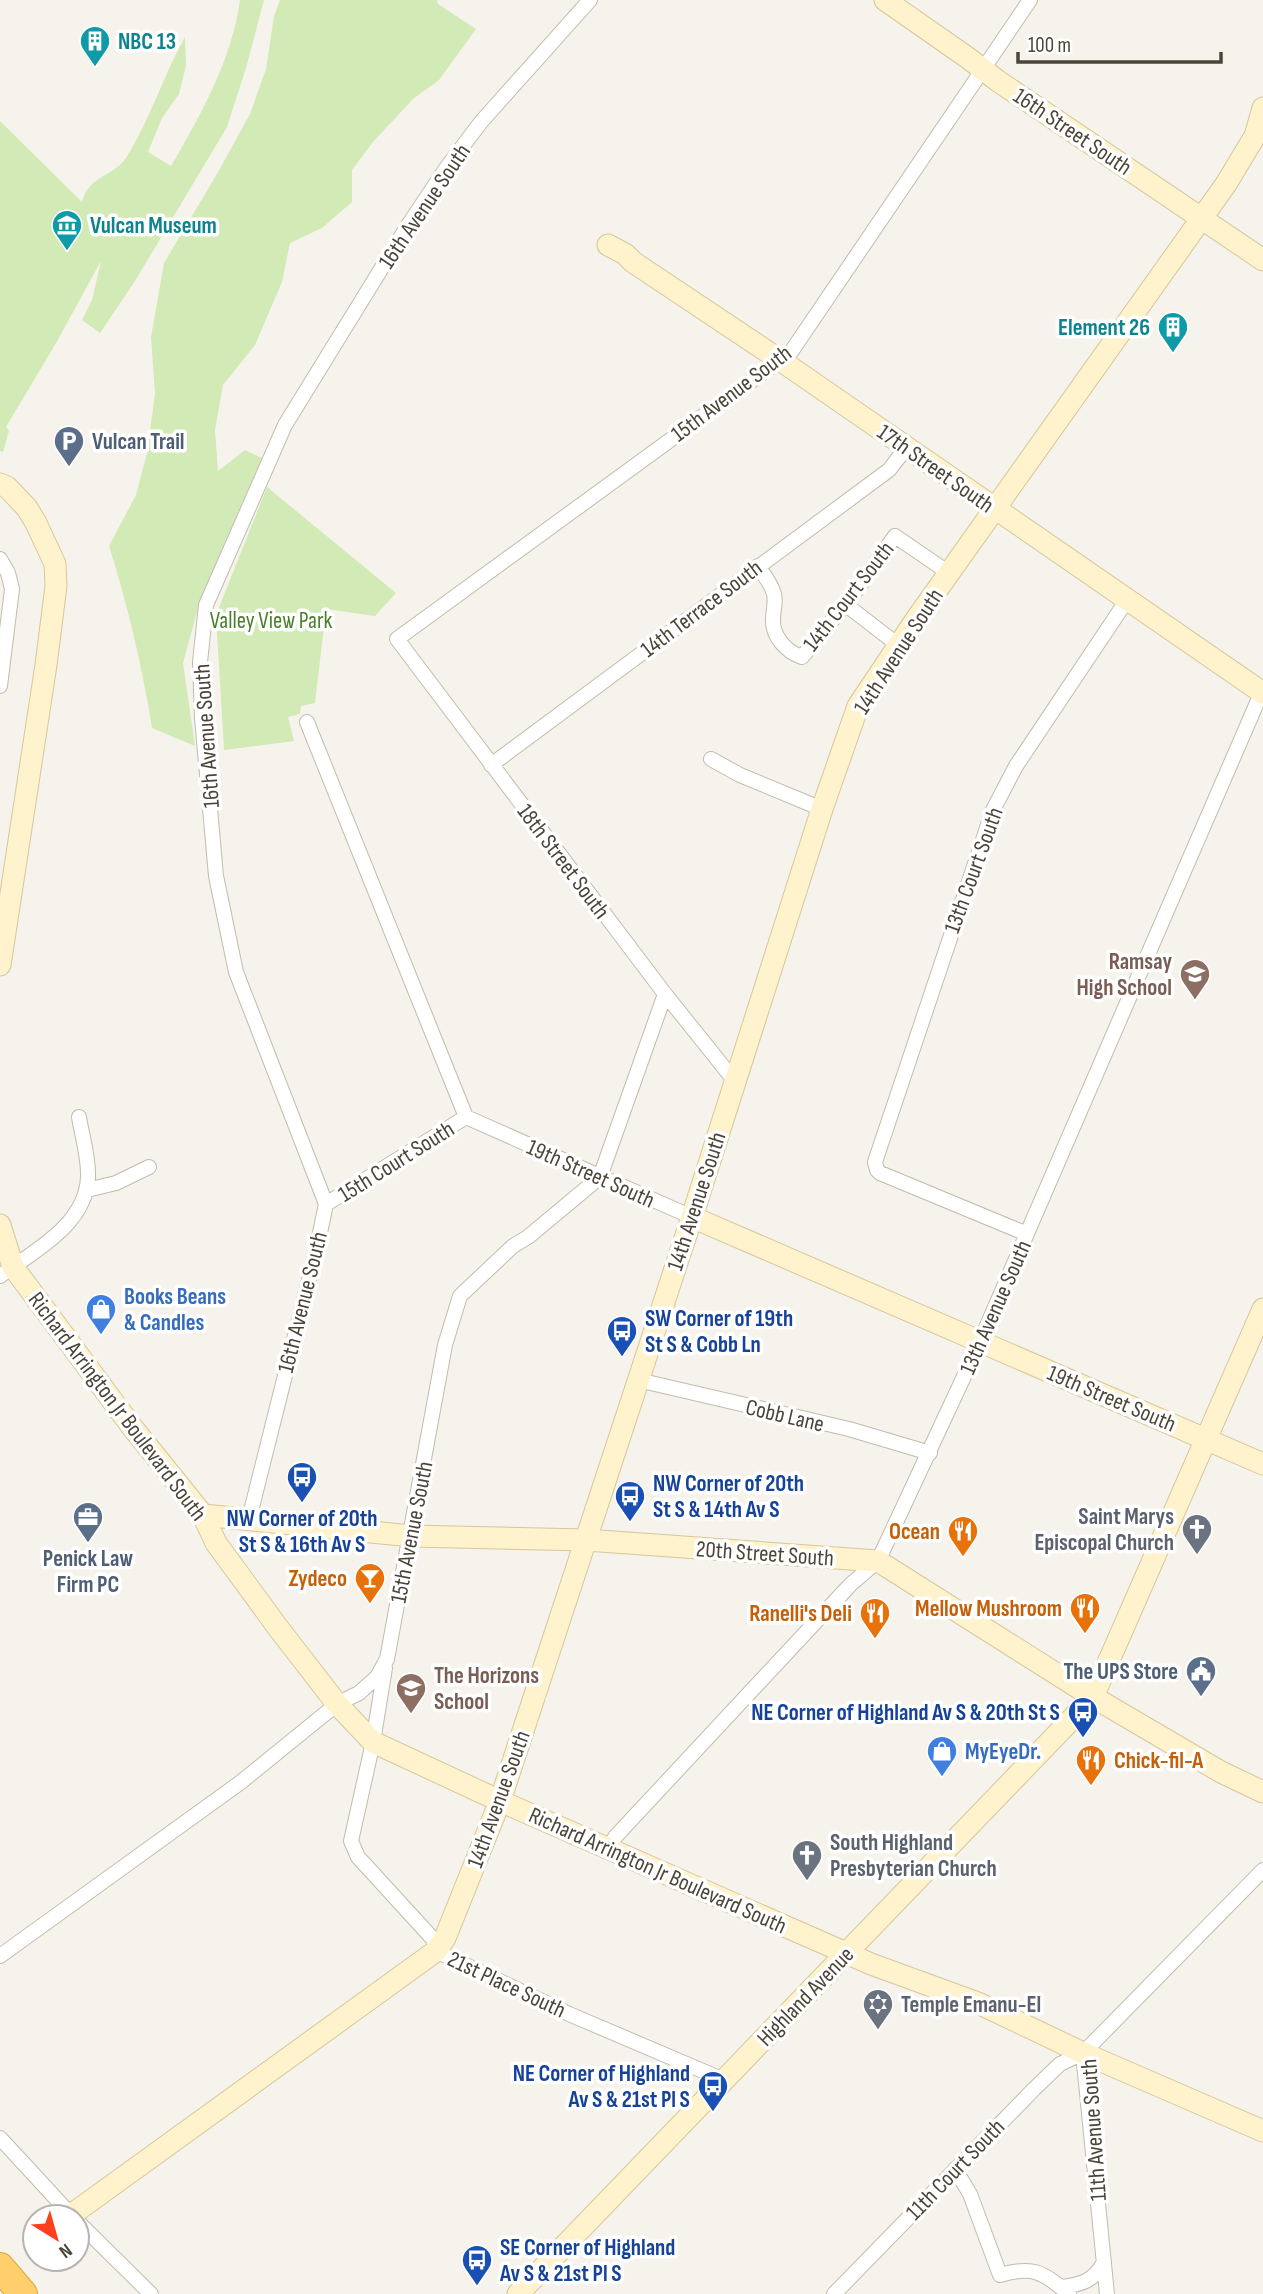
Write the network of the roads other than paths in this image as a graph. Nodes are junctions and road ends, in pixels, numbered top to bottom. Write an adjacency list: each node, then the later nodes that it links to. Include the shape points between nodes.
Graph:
1 (590, 0): 34 (street, 16th Avenue South, via 481,122 407,227 285,425 206,605 200,662 202,718 216,877 236,972)
2 (885, 0): 4 (street, 16th Street South)
3 (1030, 0): 4 (street, 15th Avenue South)
4 (983, 69): 6 (street, 16th Street South); 9 (street, 15th Avenue South, via 791,352)
5 (1263, 108): 6 (street, 14th Avenue South, via 1255,136)
6 (1202, 218): 8 (street, 16th Street South); 12 (street, 14th Avenue South)
7 (608, 245): 9 (street, 17th Street South)
8 (1263, 260)
9 (780, 360): 10 (street, 17th Street South); 18 (street, 15th Avenue South)
10 (907, 447): 12 (street, 17th Street South); 14 (street, 14th Terrace South, via 889,470)
11 (0, 484): 26 (street, via 27,508 36,523 55,564 56,586)
12 (995, 509): 15 (street, 14th Avenue South); 16 (street, 17th Street South)
13 (0, 559): 20 (street, via 12,589)
14 (758, 566): 17 (street, 14th Court South, via 773,590 776,634 796,655 802,657); 24 (street, 14th Terrace South)
15 (949, 573): 17 (street, 14th Court South, via 895,536); 19 (street, 14th Avenue South)
16 (1127, 600): 21 (street, 17th Street South); 37 (street, 13th Court South, via 1016,766 993,810 875,1162 880,1173)
17 (845, 604): 19 (street)
18 (397, 639): 24 (street, 18th Street South)
19 (898, 645): 25 (street, 14th Avenue South, via 858,706)
20 (0, 686)
21 (1262, 691): 37 (street, 13th Avenue South)
22 (307, 722): 30 (street)
23 (711, 759): 25 (street)
24 (491, 765): 27 (street, 18th Street South)
25 (822, 809): 28 (street, 14th Avenue South)
26 (0, 965)
27 (664, 994): 28 (street, 18th Street South); 32 (street)
28 (734, 1080): 35 (street, 14th Avenue South)
29 (79, 1117): 33 (street, via 89,1175)
30 (466, 1117): 32 (street, 19th Street South); 34 (street, 15th Court South)
31 (149, 1167): 33 (street, via 116,1183)
32 (600, 1177): 35 (street, 19th Street South); 47 (street, 15th Avenue South, via 513,1246 460,1296 445,1345)
33 (87, 1190): 38 (street, via 63,1231)
34 (326, 1204): 46 (street, 16th Avenue South)
35 (692, 1217): 40 (street, 19th Street South); 41 (street, 14th Avenue South)
36 (0, 1225): 38 (street, Richard Arrington Jr Boulevard South)
37 (1027, 1234): 40 (street, 13th Avenue South)
38 (6, 1272): 45 (street, Richard Arrington Jr Boulevard South)
39 (1263, 1309): 42 (street)
40 (980, 1342): 42 (street, 19th Street South); 43 (street, 13th Avenue South)
41 (638, 1380): 43 (street, Cobb Lane, via 849,1429); 48 (street, 14th Avenue South)
42 (1206, 1439): 44 (street, 19th Street South); 51 (street)
43 (930, 1453): 49 (street, 13th Avenue South)
44 (1263, 1464)
45 (203, 1516): 46 (street, 20th Street South); 52 (street, Richard Arrington Jr Boulevard South, via 216,1543)
46 (249, 1519): 47 (street, 20th Street South)
47 (411, 1536): 48 (street, 20th Street South); 50 (street, 15th Avenue South)
48 (586, 1540): 49 (street, 20th Street South); 55 (street, 14th Avenue South)
49 (878, 1561): 51 (street, 20th Street South); 56 (street, 13th Avenue South, via 741,1699)
50 (387, 1659): 52 (street, 15th Avenue South, via 377,1678); 53 (street, 21st Place South)
51 (1093, 1697): 54 (street, 20th Street South); 59 (street, Highland Avenue)
52 (337, 1704): 53 (street, Richard Arrington Jr Boulevard South); 60 (street, 15th Avenue South, via 241,1782)
53 (373, 1742): 55 (street, Richard Arrington Jr Boulevard South); 58 (street, 21st Place South, via 351,1841 358,1857 433,1939)
54 (1263, 1792)
55 (500, 1801): 56 (street, Richard Arrington Jr Boulevard South); 58 (street, 14th Avenue South)
56 (608, 1847): 59 (street, Richard Arrington Jr Boulevard South)
57 (1263, 1870): 61 (street, 11th Avenue South)
58 (436, 1951): 62 (street, 21st Place South); 67 (street, 14th Avenue South)
59 (847, 1952): 61 (street, Richard Arrington Jr Boulevard South, via 978,2003); 62 (street, Highland Avenue)
60 (0, 1956)
61 (1083, 2053): 63 (street, Richard Arrington Jr Boulevard South); 65 (street, 11th Court South, via 1060,2064); 69 (street, 11th Avenue South)
62 (724, 2080): 74 (street, Highland Avenue)
63 (1263, 2131)
64 (0, 2138): 66 (street)
65 (955, 2169): 71 (street, via 970,2194 1000,2275 1018,2270 1042,2273); 75 (street, 11th Court South)
66 (60, 2203)
67 (91, 2205)
68 (91, 2235): 73 (street)
69 (1104, 2262): 71 (street, via 1097,2274); 76 (street, 11th Avenue South)
70 (0, 2267): 72 (highway)
71 (1065, 2290)
72 (23, 2294)
73 (151, 2294)
74 (518, 2294)
75 (834, 2294)
76 (1107, 2294)

